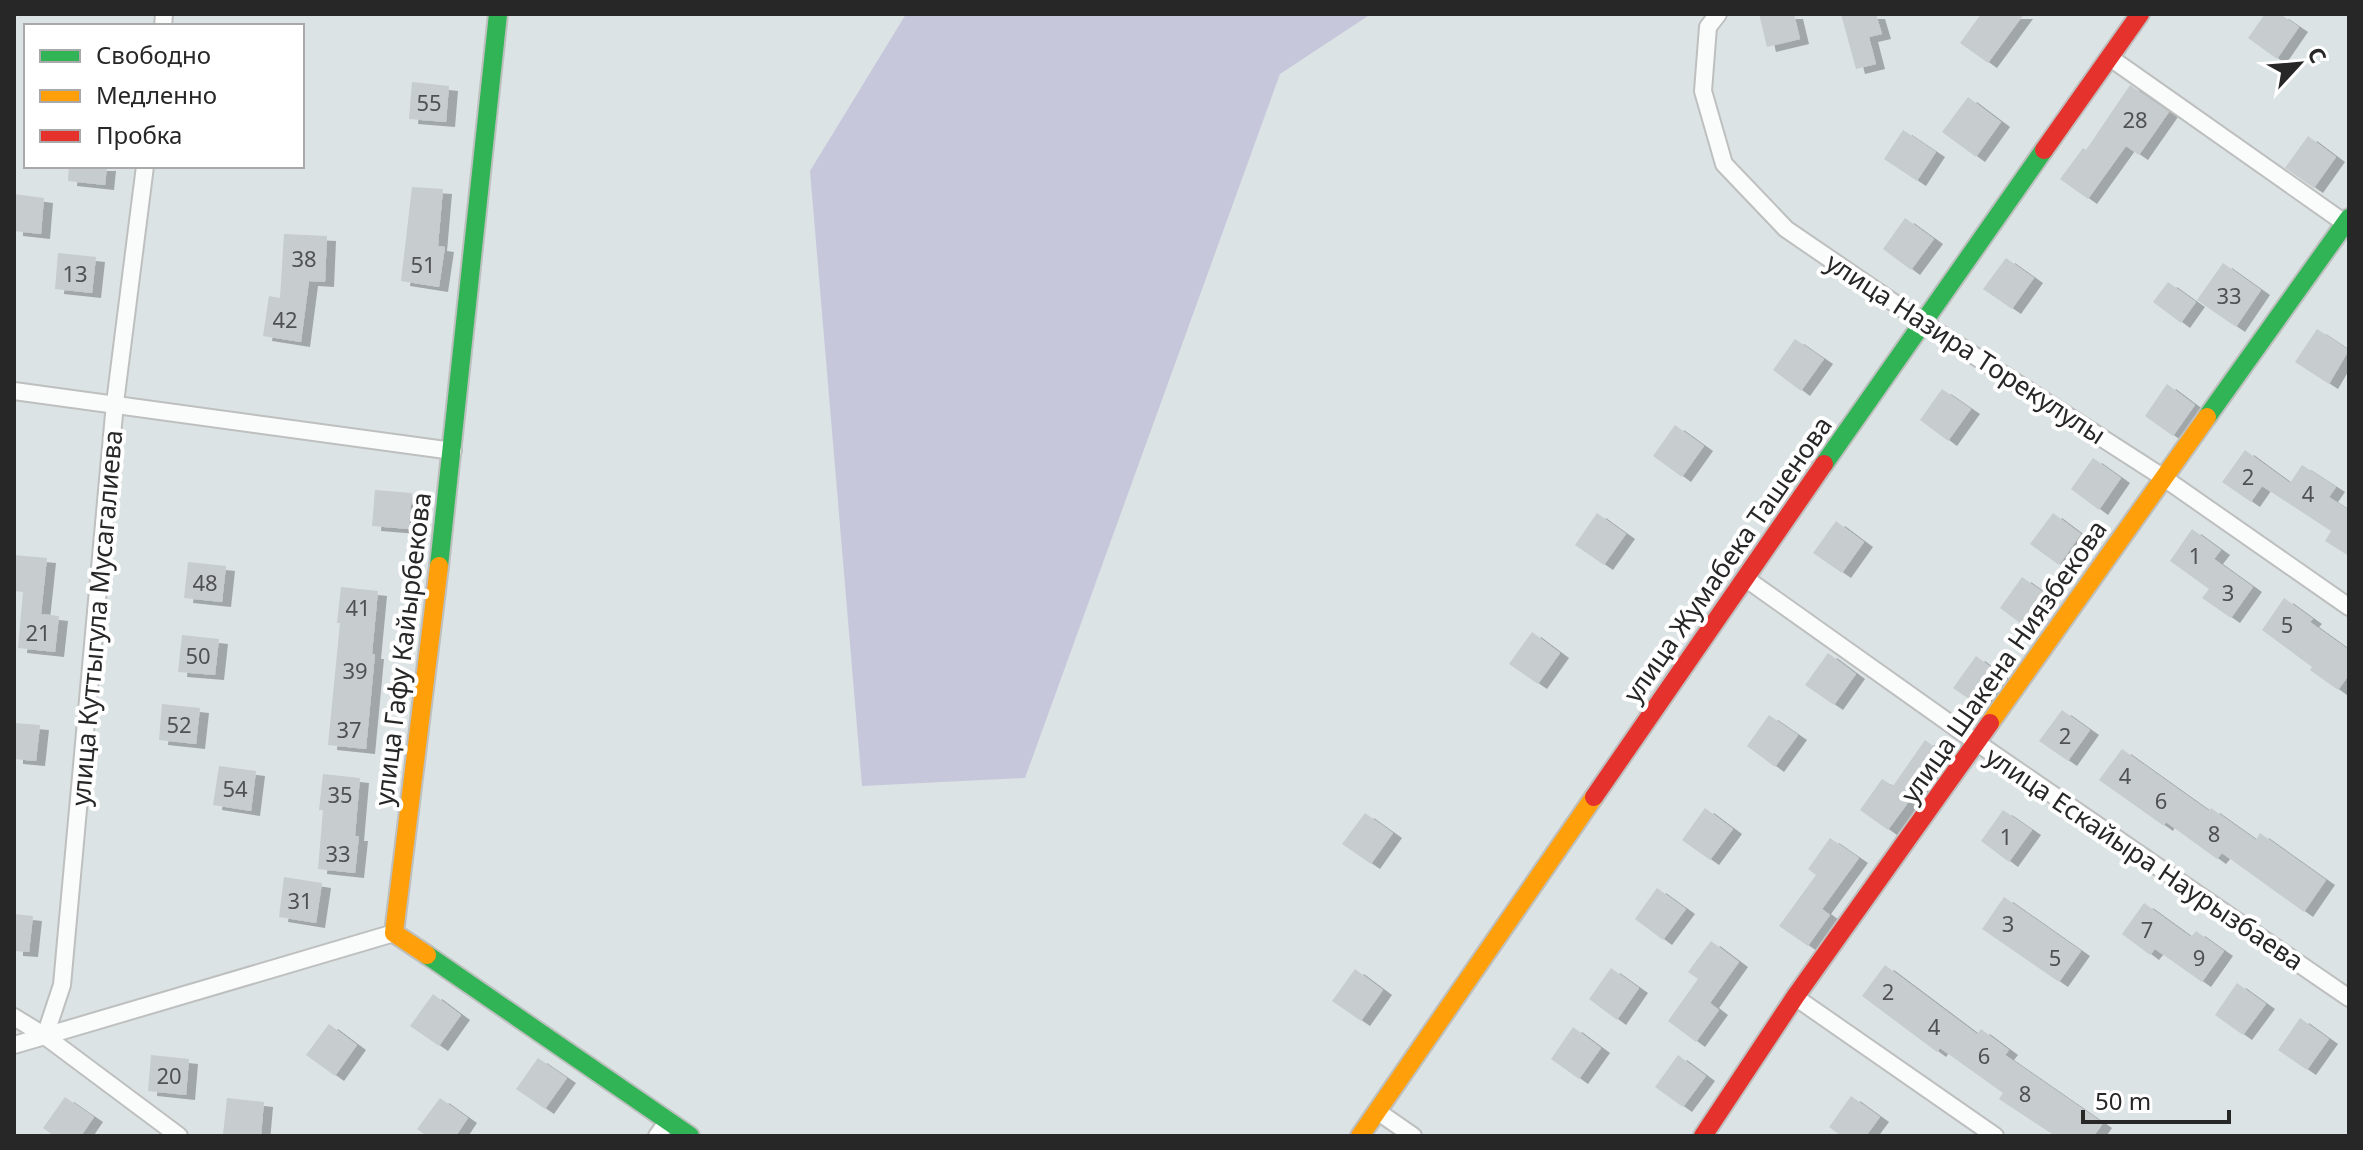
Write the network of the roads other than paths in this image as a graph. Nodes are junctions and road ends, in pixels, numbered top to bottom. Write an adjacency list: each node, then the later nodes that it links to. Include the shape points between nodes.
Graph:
1 (498, 14): 10 (street, улица Гафу Кайырбекова)
2 (1718, 14): 7 (street, улица Назира Торекулулы, via 1708,27 1703,91 1724,164 1786,229)
3 (2140, 14): 4 (street, улица Жумабека Ташенова)
4 (2109, 57): 6 (street); 7 (street, улица Жумабека Ташенова)
5 (145, 168): 9 (street, улица Куттыгула Мусагалиева)
6 (2348, 223): 11 (street, улица Шакена Ниязбекова)
7 (1922, 322): 11 (street, улица Назира Торекулулы); 12 (street, улица Жумабека Ташенова)
8 (14, 391): 9 (street)
9 (115, 403): 10 (street); 19 (street, улица Куттыгула Мусагалиева, via 62,985)
10 (453, 451): 15 (street, улица Гафу Кайырбекова)
11 (2164, 478): 13 (street, улица Назира Торекулулы); 14 (street, улица Шакена Ниязбекова)
12 (1745, 578): 14 (street, улица Ескайыра Наурызбаева); 21 (street, улица Жумабека Ташенова)
13 (2349, 607)
14 (1976, 742): 16 (street, улица Шакена Ниязбекова); 17 (street, улица Ескайыра Наурызбаева)
15 (394, 933): 19 (street); 22 (street)
16 (1795, 997): 27 (street, улица Шакена Ниязбекова); 28 (street)
17 (2349, 998)
18 (14, 1017): 19 (street)
19 (45, 1036): 20 (street); 23 (street)
20 (14, 1045)
21 (1377, 1111): 25 (street, улица Жумабека Ташенова); 26 (street)
22 (662, 1128): 24 (street)
23 (179, 1136)
24 (690, 1136)
25 (1360, 1136)
26 (1413, 1136)
27 (1703, 1136)
28 (1995, 1136)

